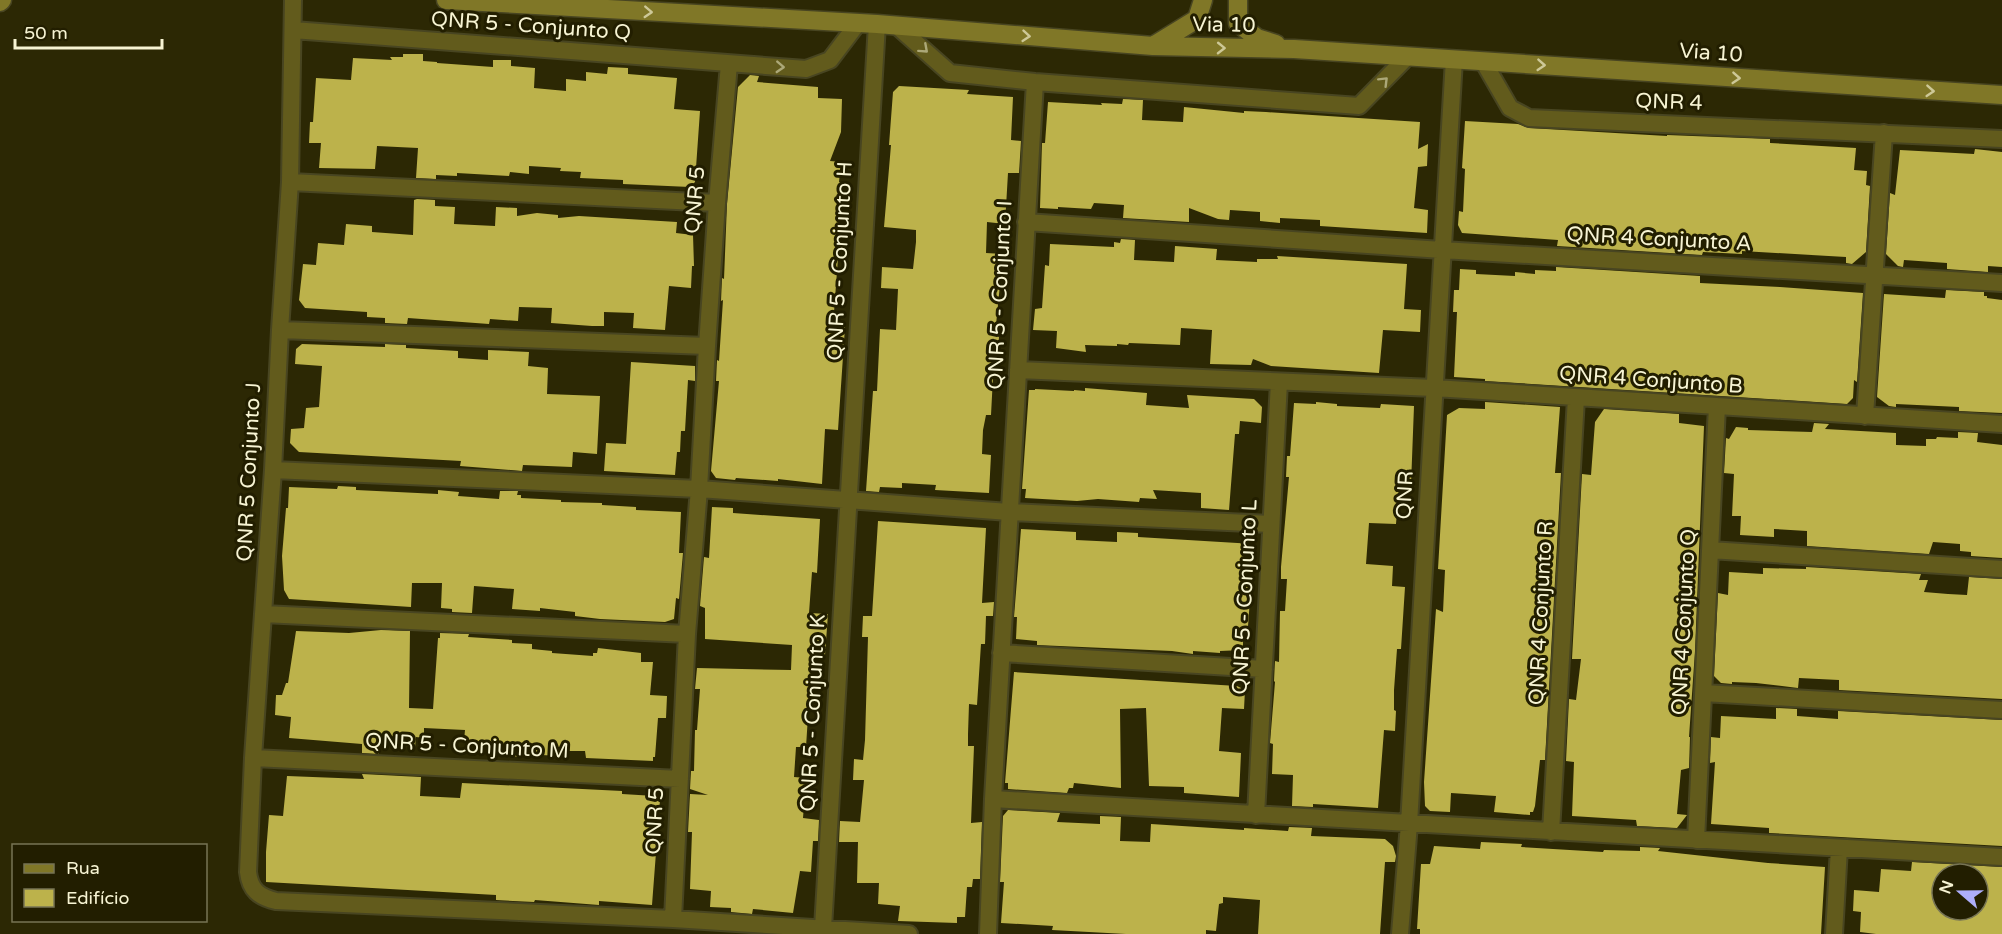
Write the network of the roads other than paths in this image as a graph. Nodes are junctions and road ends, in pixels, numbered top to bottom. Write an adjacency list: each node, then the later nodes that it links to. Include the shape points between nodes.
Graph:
1 (293, 0): 8 (street)
2 (446, 0): 5 (main road, Via 10, one-way to 5)
3 (1203, 0): 9 (main road, via 1197,19)
4 (1239, 0): 10 (main road, via 1238,24 1257,38)
5 (858, 23): 6 (main road, Via 10); 14 (street, one-way to 5, via 806,69 830,60)
6 (877, 24): 7 (main road, Via 10); 36 (street, QNR 5 - Conjunto H)
7 (897, 26): 9 (main road, Via 10, one-way to 9); 15 (street, one-way to 15, via 950,73)
8 (293, 30): 14 (street, QNR 5 - Conjunto Q); 19 (street, QNR 5 Conjunto J)
9 (1153, 46): 10 (main road, Via 10, one-way to 10)
10 (1294, 49): 11 (main road, Via 10)
11 (1408, 56): 12 (main road, Via 10); 15 (street, one-way to 11, via 1359,106)
12 (1454, 59): 13 (main road, Via 10); 22 (street, QNR)
13 (1483, 61): 16 (main road, Via 10, one-way to 16); 17 (street, QNR 4, via 1510,108 1529,118)
14 (729, 64): 20 (street, QNR 5)
15 (1035, 82): 21 (street, QNR 5 - Conjunto I)
16 (2002, 95)
17 (1884, 133): 18 (street, QNR 4); 23 (street)
18 (2002, 139)
19 (290, 182): 20 (street); 25 (street, QNR 5 Conjunto J)
20 (717, 203): 26 (street, QNR 5)
21 (1026, 222): 22 (street, QNR 4 Conjunto A); 27 (street, QNR 5 - Conjunto I)
22 (1442, 250): 23 (street, QNR 4 Conjunto A); 29 (street, QNR)
23 (1873, 274): 24 (street, QNR 4 Conjunto A); 32 (street)
24 (2002, 283)
25 (280, 330): 26 (street); 34 (street, QNR 5 Conjunto J)
26 (707, 346): 35 (street, QNR 5)
27 (1018, 370): 28 (street); 37 (street, QNR 5 - Conjunto I)
28 (1279, 382): 29 (street); 38 (street, QNR 5 - Conjunto L)
29 (1434, 388): 30 (street, QNR 4 Conjunto B); 51 (street, QNR)
30 (1576, 398): 31 (street, QNR 4 Conjunto B); 52 (street, QNR 4 Conjunto R)
31 (1717, 406): 32 (street, QNR 4 Conjunto B); 39 (street, QNR 4 Conjunto Q)
32 (1865, 416): 33 (street, QNR 4 Conjunto B)
33 (2002, 424)
34 (273, 470): 35 (street); 41 (street, QNR 5 Conjunto J)
35 (699, 489): 36 (street); 42 (street, QNR 5)
36 (849, 501): 37 (street); 57 (street, QNR 5 - Conjunto K)
37 (1009, 512): 38 (street); 43 (street, QNR 5 - Conjunto I)
38 (1271, 524): 44 (street, QNR 5 - Conjunto L)
39 (1710, 550): 40 (street); 45 (street, QNR 4 Conjunto Q)
40 (2002, 568)
41 (263, 614): 42 (street); 47 (street, QNR 5 Conjunto J)
42 (687, 634): 48 (street, QNR 5)
43 (1001, 653): 44 (street); 49 (street, QNR 5 - Conjunto I)
44 (1264, 669): 50 (street, QNR 5 - Conjunto L)
45 (1703, 693): 46 (street); 53 (street, QNR 4 Conjunto Q)
46 (2002, 710)
47 (253, 758): 48 (street, QNR 5 - Conjunto M); 56 (street, QNR 5 Conjunto J, via 249,883 262,898)
48 (680, 779): 56 (street, QNR 5)
49 (993, 798): 50 (street); 59 (street, QNR 5 - Conjunto I)
50 (1256, 815): 51 (street)
51 (1409, 824): 52 (street); 60 (street, QNR)
52 (1551, 832): 53 (street)
53 (1696, 840): 54 (street)
54 (1839, 848): 55 (street); 61 (street)
55 (2002, 857)
56 (674, 919): 57 (street)
57 (823, 928): 58 (street)
58 (909, 934)
59 (988, 934)
60 (1400, 934)
61 (1834, 934)

